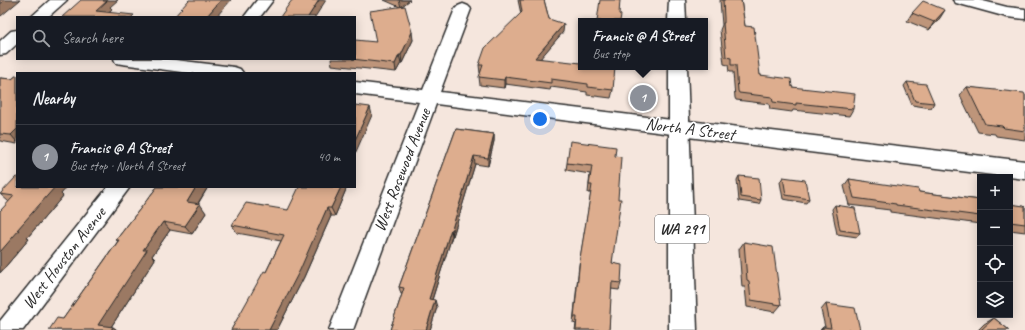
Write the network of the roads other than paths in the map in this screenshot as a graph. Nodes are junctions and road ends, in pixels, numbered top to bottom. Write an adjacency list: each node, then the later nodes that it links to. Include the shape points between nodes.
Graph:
1 (59, 0): 7 (street)
2 (265, 0): 8 (street)
3 (677, 0): 9 (main road)
4 (961, 0): 6 (street)
5 (463, 9): 15 (street, West Rosewood Avenue)
6 (1025, 14)
7 (40, 16)
8 (253, 16)
9 (677, 18)
10 (133, 60): 11 (street)
11 (212, 67): 13 (street)
12 (678, 70): 16 (main road, WA 291)
13 (230, 72)
14 (356, 88): 15 (street, North A Street)
15 (430, 97): 16 (street, North A Street); 20 (street, West Rosewood Avenue)
16 (680, 128): 17 (main road, North A Street); 21 (main road, WA 291)
17 (1025, 170)
18 (119, 188): 19 (street, West Houston Avenue)
19 (8, 330)
20 (341, 330)
21 (683, 330)

